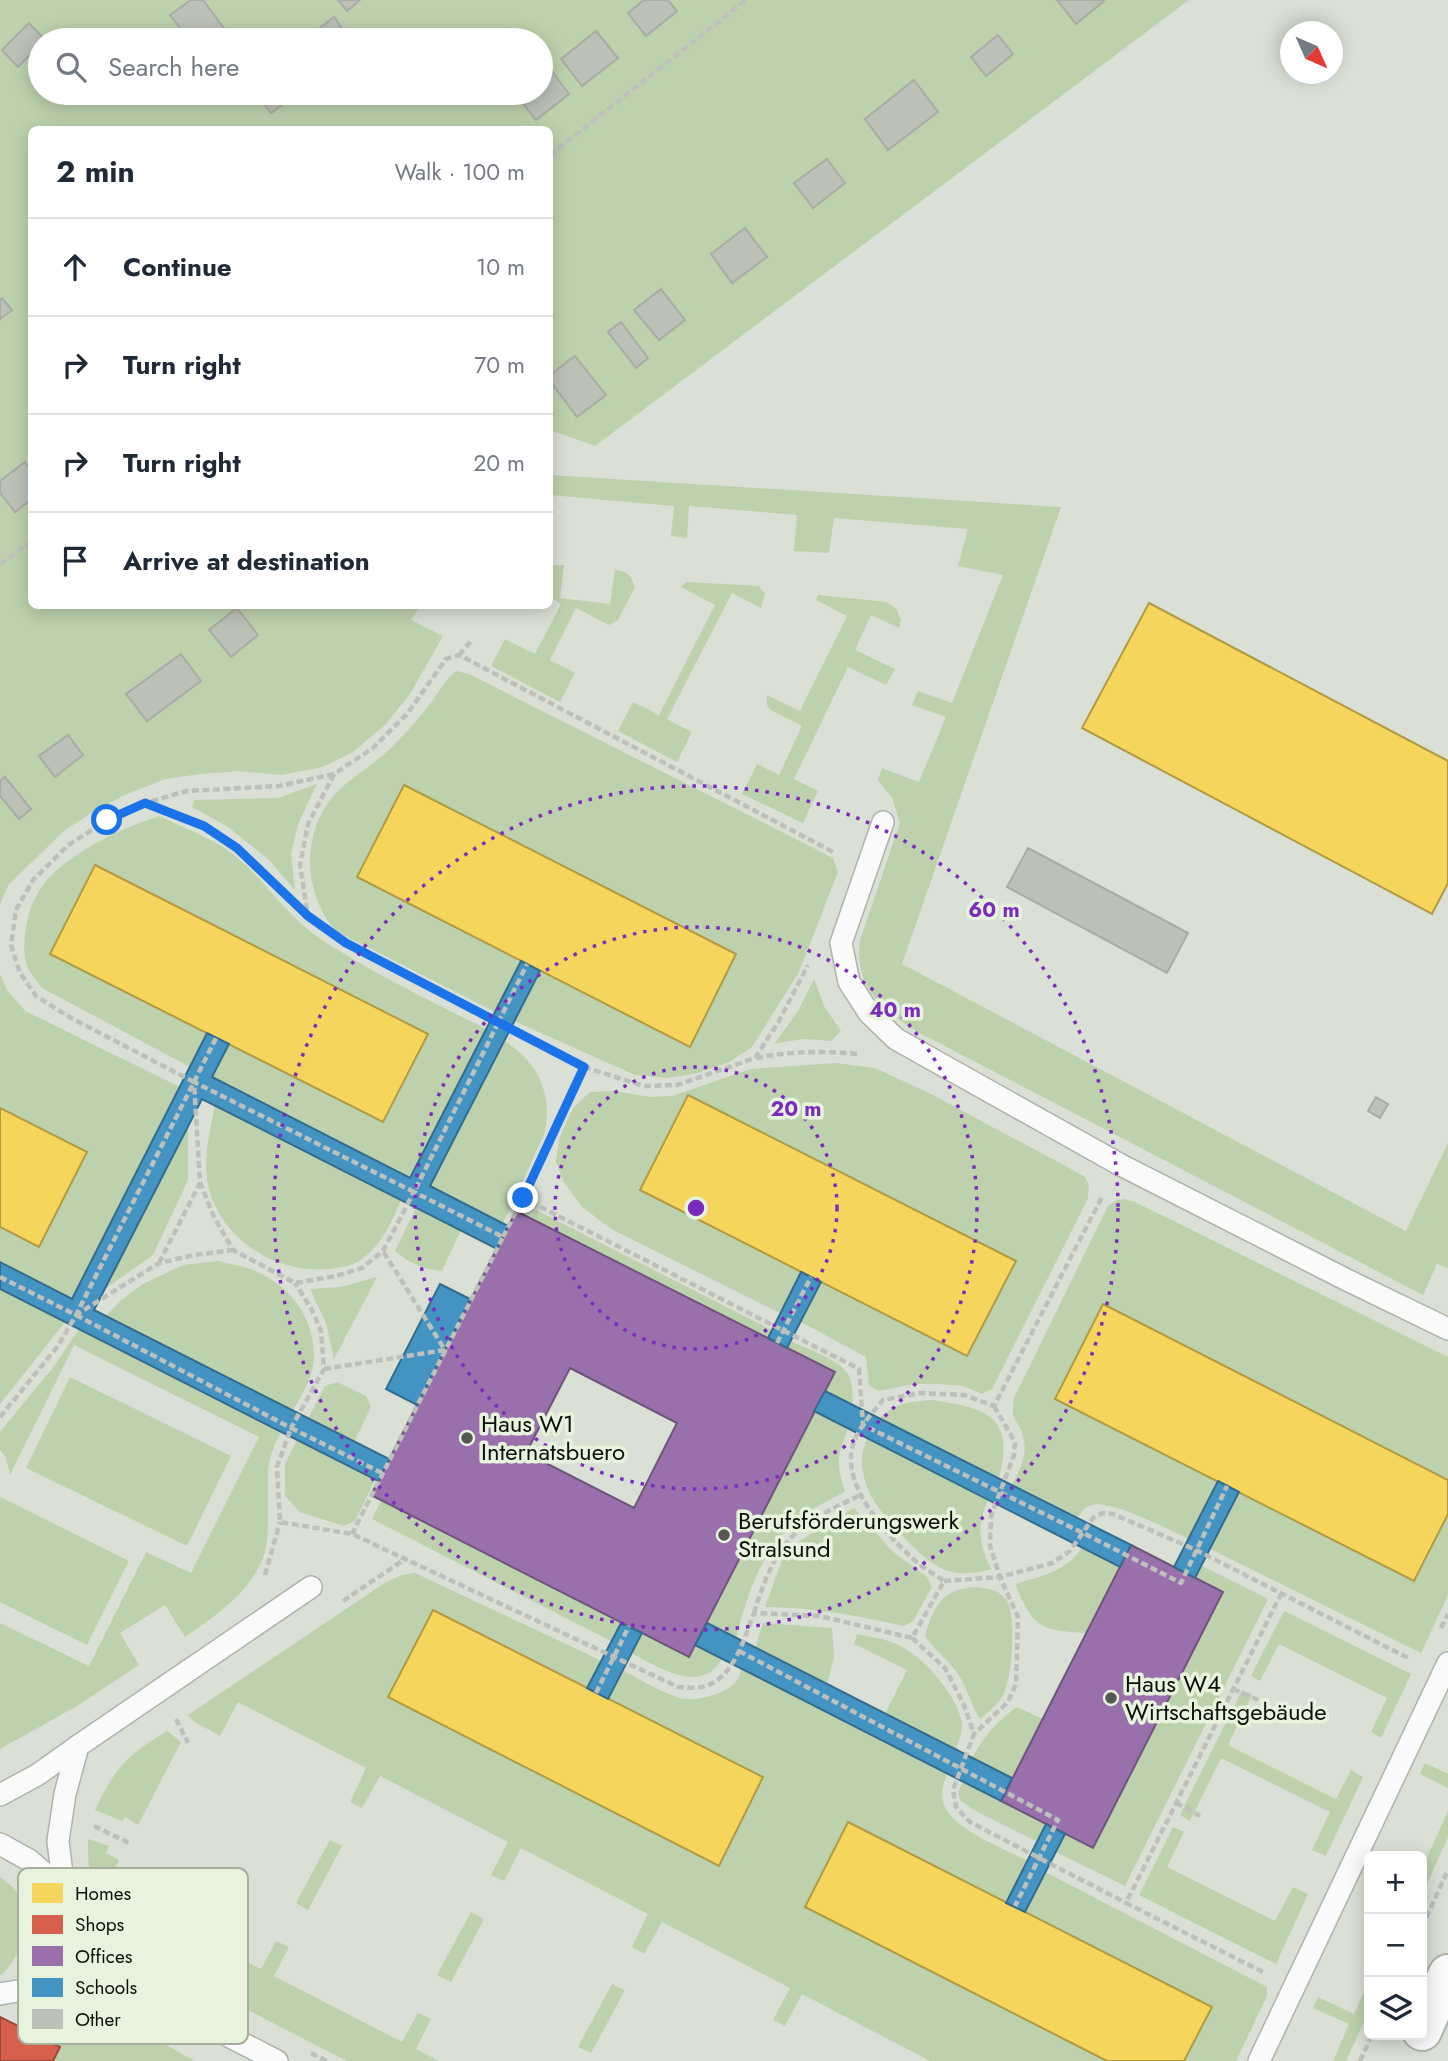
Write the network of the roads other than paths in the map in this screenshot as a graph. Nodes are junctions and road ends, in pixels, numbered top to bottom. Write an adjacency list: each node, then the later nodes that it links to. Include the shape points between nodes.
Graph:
1 (883, 822): 2 (lane, via 841,943 849,982 869,1013 896,1039 1119,1164)
2 (1448, 1329)
3 (311, 1587): 5 (lane)
4 (1448, 1663): 17 (lane)
5 (78, 1746): 6 (lane); 9 (lane, via 58,1841)
6 (0, 1795)
7 (0, 1844): 8 (lane)
8 (38, 1868)
9 (61, 1868)
10 (1448, 1974): 13 (street)
11 (18, 1991): 12 (lane)
12 (0, 1994)
13 (1427, 2020)
14 (1418, 2040): 18 (street)
15 (244, 2044): 16 (lane)
16 (277, 2061)
17 (1259, 2061)
18 (1408, 2061)

